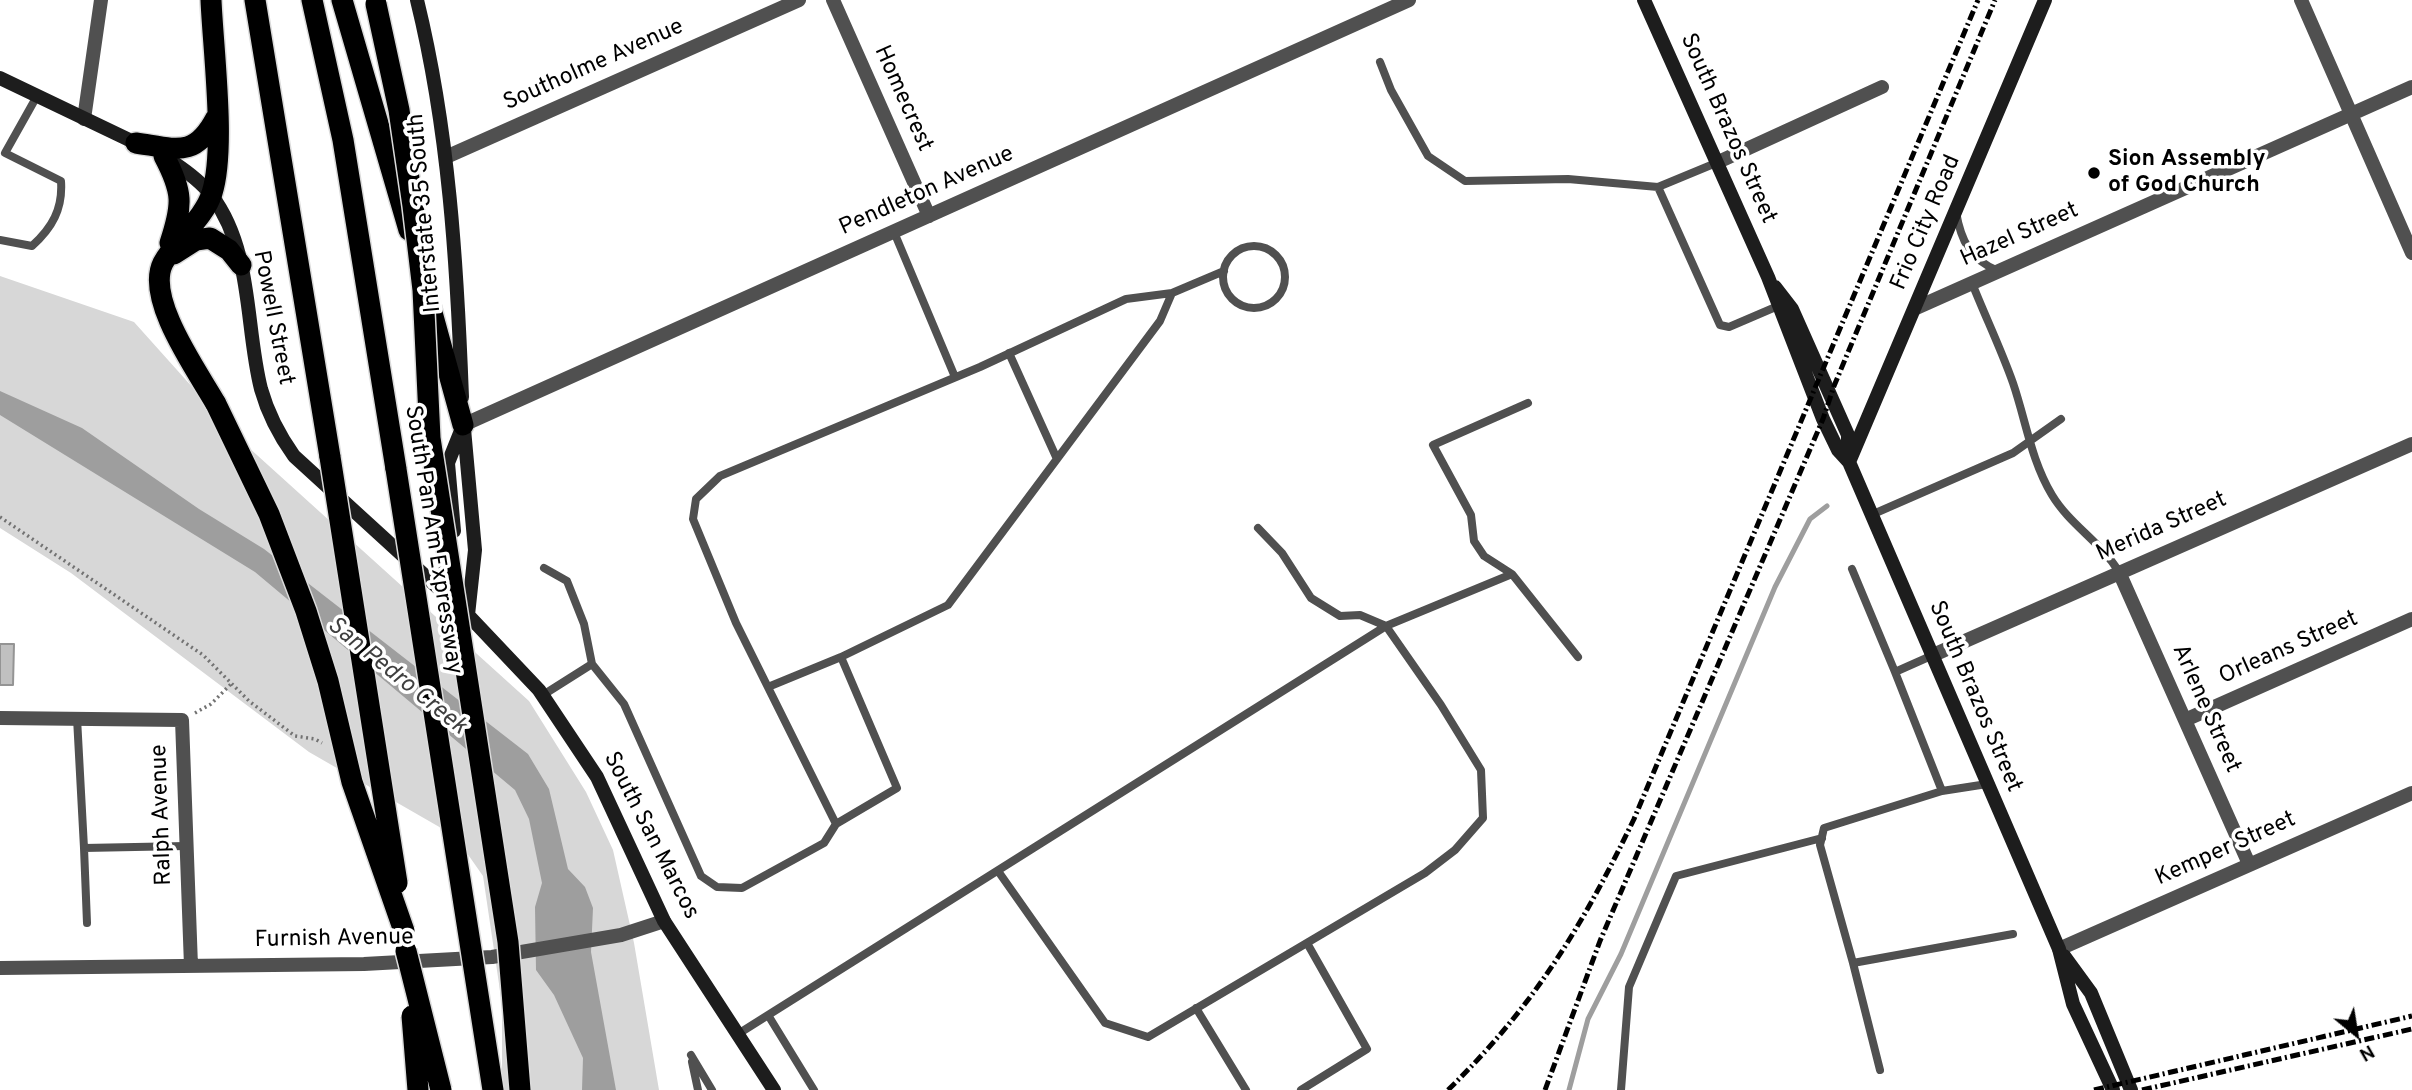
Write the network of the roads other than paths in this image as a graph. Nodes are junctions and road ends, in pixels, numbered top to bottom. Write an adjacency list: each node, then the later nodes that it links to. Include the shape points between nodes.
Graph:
1 (101, 0): 21 (street)
2 (211, 0): 20 (highway)
3 (255, 0): 83 (highway, bridge)
4 (312, 0): 95 (highway, South Pan Am Expressway, bridge, via 343,140)
5 (342, 0): 47 (highway)
6 (416, 0): 25 (street, Interstate 35 South, via 440,104)
7 (799, 0): 25 (street, Southolme Avenue)
8 (833, 0): 30 (street, Homecrest)
9 (1409, 0): 30 (street, Pendleton Avenue)
10 (1644, 0): 26 (street, South Brazos Street)
11 (2045, 0): 29 (street, Frio City Road)
12 (2301, 0): 19 (street)
13 (376, 2): 96 (highway, bridge, via 413,206 431,449 507,930)
14 (1380, 62): 27 (lane, via 1428,156 1465,181 1568,179)
15 (0, 78): 18 (street, Powell Street)
16 (1882, 87): 26 (street)
17 (2412, 87): 19 (street, Hazel Street)
18 (37, 96): 21 (street, Powell Street); 23 (lane)
19 (2350, 114): 33 (street); 37 (street, Hazel Street)
20 (216, 116): 22 (highway, via 204,140 188,148); 28 (highway, via 218,165)
21 (84, 119): 22 (street, Powell Street)
22 (136, 143): 24 (street, Powell Street)
23 (3, 152): 32 (lane, via 61,181 62,199 49,230 32,246)
24 (164, 156): 28 (street, Powell Street); 34 (highway, via 182,201)
25 (446, 157): 47 (street, Interstate 35 South)
26 (1716, 163): 27 (lane); 38 (street, South Brazos Street)
27 (1658, 187): 41 (lane, via 1720,325 1729,327)
28 (212, 195): 34 (highway); 35 (street, Powell Street)
29 (1956, 212): 37 (lane, via 1971,254); 42 (street, Frio City Road)
30 (929, 216): 31 (street, Pendleton Avenue)
31 (894, 232): 44 (lane); 47 (street, Pendleton Avenue)
32 (0, 240)
33 (2412, 253)
34 (162, 264): 35 (highway, via 179,249 210,238); 83 (highway, bridge, via 160,299 269,514 306,611 352,782)
35 (241, 265): 58 (street, Powell Street, via 261,388 275,429 293,456)
36 (1224, 271): 36 (lane, via 1228,261 1244,248 1265,248 1281,262 1285,282 1268,305 1249,307 1232,298); 40 (lane)
37 (1998, 271): 39 (street, Hazel Street)
38 (1768, 277): 41 (street, South Brazos Street); 51 (street, South Brazos Street, via 1792,309 1848,435)
39 (1972, 283): 42 (street, Hazel Street); 48 (lane, via 2013,383)
40 (1172, 293): 43 (lane, via 1126,299); 50 (lane, via 1160,321)
41 (1778, 306): 51 (street, South Brazos Street, via 1823,419)
42 (1916, 308): 51 (street, Frio City Road)
43 (1009, 353): 44 (lane); 50 (lane)
44 (955, 377): 66 (lane, via 720,475 696,499 693,520)
45 (1528, 403): 57 (lane, via 1433,445 1471,515 1474,541 1485,556)
46 (2061, 419): 48 (lane)
47 (463, 425): 58 (street, Interstate 35 South, via 475,550)
48 (2029, 443): 52 (lane); 56 (lane, via 2052,494 2071,522)
49 (2412, 444): 56 (street, Merida Street)
50 (1057, 459): 62 (lane, via 948,605)
51 (1849, 462): 52 (street, South Brazos Street)
52 (1871, 515): 61 (street, South Brazos Street)
53 (1258, 528): 60 (lane, via 1317,603 1340,616 1360,615)
54 (544, 568): 64 (lane, via 567,582 584,624)
55 (1852, 569): 65 (lane)
56 (2119, 572): 61 (street, Merida Street); 70 (street, Arlene Street)
57 (1511, 574): 60 (lane); 63 (lane)
58 (468, 615): 67 (street, South San Marcos)
59 (2412, 619): 70 (street, Orleans Street)
60 (1386, 626): 79 (lane); 84 (lane, via 1481,770 1483,818 1455,850 1425,873)
61 (1931, 656): 65 (lane); 71 (street, South Brazos Street)
62 (841, 657): 66 (lane); 74 (lane, via 897,788)
63 (1578, 657)
64 (593, 664): 67 (lane); 74 (lane, via 624,704 701,876 716,887 742,888 824,843)
65 (1895, 672): 72 (lane)
66 (768, 687): 74 (lane)
67 (543, 695): 80 (street, South San Marcos, via 597,777)
68 (0, 718): 69 (street, Ralph Avenue)
69 (77, 718): 76 (street, Ralph Avenue, via 182,719); 77 (lane)
70 (2185, 720): 78 (street, Arlene Street)
71 (1987, 784): 72 (lane); 85 (street, South Brazos Street)
72 (1942, 791): 75 (lane, via 1824,828)
73 (2412, 793): 78 (street, Kemper Street)
74 (836, 824)
75 (1822, 838): 86 (lane, via 1820,845); 103 (lane, via 1676,876 1629,987)
76 (186, 846): 77 (lane); 87 (street, Ralph Avenue)
77 (84, 848): 81 (lane)
78 (2249, 864): 85 (street, Kemper Street)
79 (998, 871): 89 (lane, via 1105,1023 1148,1037); 90 (lane)
80 (664, 920): 87 (street, Furnish Avenue, via 640,930 492,957); 91 (street, South San Marcos)
81 (87, 923)
82 (2013, 934): 86 (lane)
83 (405, 941): 93 (highway, bridge); 94 (highway, bridge)
84 (1307, 943): 89 (lane); 102 (lane, via 1367,1049)
85 (2059, 949): 104 (street, South Brazos Street, via 2073,1004); 105 (street, South Brazos Street, via 2091,993)
86 (1853, 963): 92 (lane)
87 (191, 966): 88 (street, Furnish Avenue)
88 (0, 968)
89 (1196, 1008): 101 (lane)
90 (768, 1015): 91 (lane); 100 (lane)
91 (738, 1034): 99 (street, South San Marcos)
92 (1880, 1070)
93 (418, 1090)
94 (441, 1090)
95 (493, 1090)
96 (520, 1090)
97 (698, 1090): 98 (lane, via 691,1055)
98 (712, 1090)
99 (774, 1090)
100 (814, 1090)
101 (1245, 1090)
102 (1301, 1090)
103 (1621, 1090)
104 (2113, 1090)
105 (2131, 1090)

